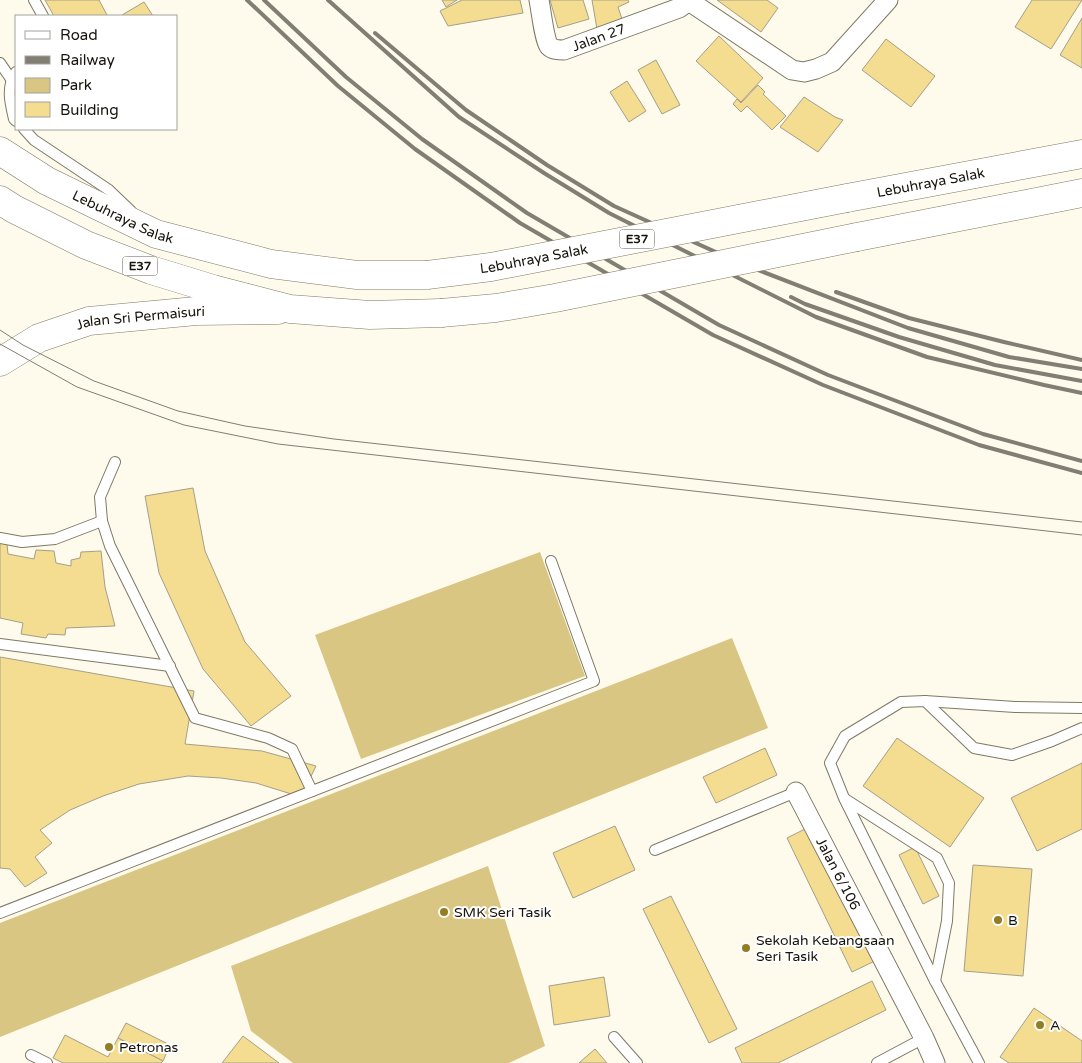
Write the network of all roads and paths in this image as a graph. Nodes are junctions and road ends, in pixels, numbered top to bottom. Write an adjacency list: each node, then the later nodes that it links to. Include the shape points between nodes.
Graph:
1 (34, 0): 5 (lane)
2 (539, 0): 4 (street, Jalan 27, via 546,39 549,46 557,51 679,8)
3 (888, 0): 4 (street, via 832,62 804,72 792,70)
4 (690, 1)
5 (42, 15)
6 (0, 63): 7 (lane)
7 (14, 75): 8 (lane, via 9,100)
8 (15, 120)
9 (25, 130): 14 (lane, via 34,140 109,190)
10 (0, 151): 14 (main road, Lebuhraya Salak / E37, via 47,180)
11 (1082, 154): 14 (main road, Lebuhraya Salak / E37, bridge, via 492,268 427,274 357,275 271,264)
12 (1082, 193): 15 (main road, E37, bridge, via 496,308 441,314 370,315)
13 (0, 200): 15 (main road, E37, via 86,245 150,270)
14 (156, 234)
15 (290, 309): 16 (main road, Jalan Sri Permaisuri, via 196,311 88,321 39,338)
16 (0, 362)
17 (115, 462): 18 (lane, via 100,497)
18 (102, 521): 19 (lane, via 55,539 22,542); 22 (lane, via 110,546)
19 (0, 538)
20 (551, 561): 26 (lane, via 594,680)
21 (0, 644): 22 (lane)
22 (170, 666): 26 (lane, via 196,718 268,738 292,749)
23 (925, 701): 24 (lane); 25 (lane, via 974,748 1012,755); 28 (lane, via 901,702 845,736 830,764)
24 (1082, 708)
25 (1082, 728)
26 (312, 791): 30 (lane)
27 (796, 792): 29 (lane); 33 (street, Jalan 6/106)
28 (844, 798): 31 (lane); 31 (lane, via 937,858 948,884 947,921)
29 (655, 850)
30 (0, 913)
31 (935, 981): 39 (lane)
32 (614, 1037): 36 (lane)
33 (924, 1038): 37 (lane); 38 (street, Jalan 6/106)
34 (31, 1055): 35 (lane)
35 (47, 1063)
36 (637, 1063)
37 (877, 1063)
38 (935, 1063)
39 (979, 1063)

